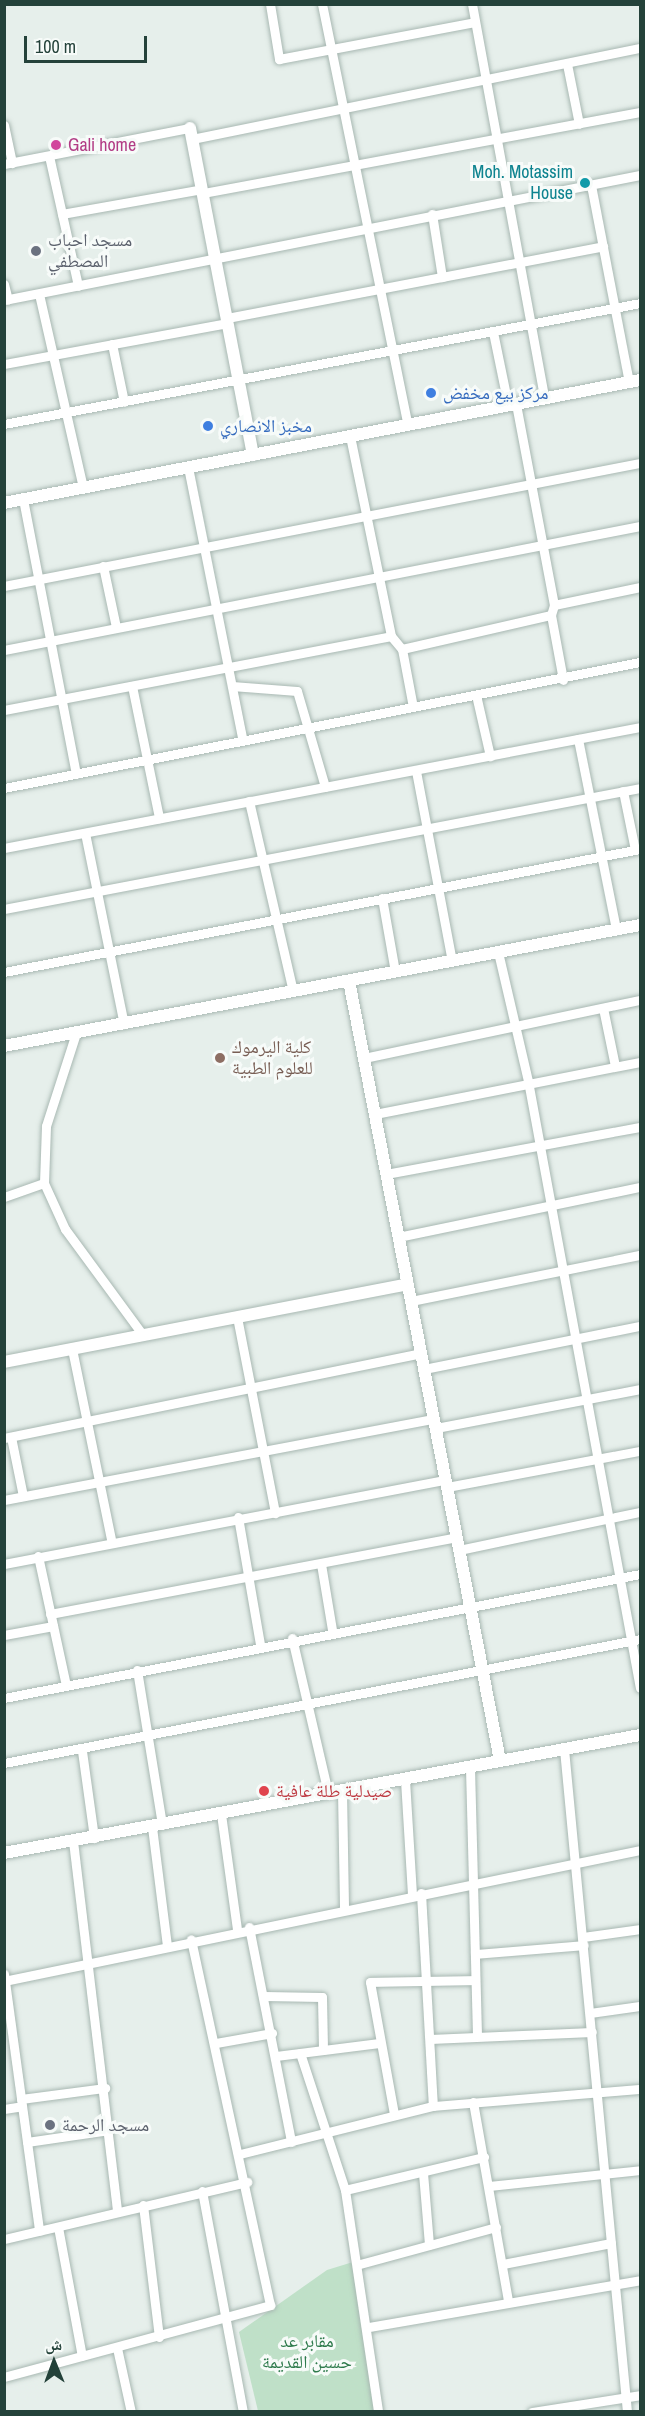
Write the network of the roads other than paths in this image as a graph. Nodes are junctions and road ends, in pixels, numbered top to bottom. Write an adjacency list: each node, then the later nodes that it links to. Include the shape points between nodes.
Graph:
1 (270, 4): 6 (street, via 279,58)
2 (322, 4): 6 (street)
3 (472, 4): 4 (street)
4 (475, 22): 6 (street); 8 (street)
5 (640, 48): 7 (street)
6 (331, 49): 9 (street)
7 (567, 64): 8 (street); 11 (street)
8 (486, 79): 9 (street); 14 (street)
9 (344, 108): 13 (street); 17 (street)
10 (640, 112): 11 (street)
11 (579, 124): 14 (street)
12 (4, 125): 16 (street)
13 (191, 134): 15 (street); 20 (street)
14 (497, 138): 17 (street); 21 (street)
15 (49, 156): 16 (street); 22 (street)
16 (8, 163)
17 (356, 164): 20 (street); 24 (street)
18 (640, 175): 19 (street)
19 (591, 185): 21 (street); 25 (street)
20 (202, 191): 22 (street); 26 (street)
21 (508, 200): 23 (street); 27 (street)
22 (62, 214): 30 (street)
23 (432, 214): 24 (street); 28 (street)
24 (367, 227): 26 (street); 31 (street)
25 (603, 246): 27 (street); 35 (street)
26 (214, 260): 30 (street); 36 (street)
27 (519, 262): 28 (street); 37 (street)
28 (442, 277): 31 (street)
29 (4, 284): 33 (street)
30 (78, 286): 32 (street)
31 (380, 289): 36 (street); 40 (street)
32 (39, 294): 33 (street); 41 (street)
33 (6, 300)
34 (640, 303): 35 (street)
35 (615, 308): 37 (street); 44 (street)
36 (227, 320): 39 (street); 43 (street)
37 (531, 324): 38 (street); 45 (street)
38 (493, 332): 40 (street); 47 (street)
39 (112, 344): 41 (street); 46 (street)
40 (392, 351): 43 (street); 50 (street)
41 (52, 355): 42 (street); 48 (street)
42 (4, 364)
43 (238, 381): 46 (street); 52 (street)
44 (635, 381): 45 (street)
45 (544, 398): 47 (street)
46 (124, 402): 48 (street)
47 (512, 404): 50 (street); 55 (street)
48 (65, 413): 49 (street); 56 (street)
49 (4, 424)
50 (408, 425): 51 (street)
51 (350, 436): 52 (street); 59 (street)
52 (253, 455): 54 (street)
53 (640, 463): 55 (street)
54 (188, 467): 56 (street); 61 (street)
55 (532, 482): 59 (street); 62 (street)
56 (82, 488): 57 (street)
57 (23, 499): 58 (street); 65 (street)
58 (4, 503)
59 (367, 516): 61 (street); 64 (street)
60 (640, 526): 62 (street)
61 (204, 547): 63 (street); 68 (street)
62 (541, 547): 64 (street); 69 (street)
63 (103, 566): 65 (street); 70 (street)
64 (379, 575): 68 (street); 71 (street)
65 (39, 579): 66 (street); 72 (street)
66 (4, 586)
67 (640, 587): 69 (street)
68 (216, 607): 70 (street); 76 (street)
69 (552, 610): 73 (street); 77 (street)
70 (116, 627): 72 (street)
71 (391, 636): 73 (street); 76 (street)
72 (52, 642): 74 (street); 81 (street)
73 (402, 649): 82 (street)
74 (4, 650)
75 (640, 662): 77 (street)
76 (227, 667): 78 (street); 79 (street)
77 (563, 680): 80 (street)
78 (132, 686): 81 (street); 89 (street)
79 (232, 686): 84 (street, via 297,691); 86 (street)
80 (476, 695): 82 (street); 88 (street)
81 (61, 699): 83 (street); 91 (street)
82 (413, 707): 84 (street)
83 (4, 710)
84 (310, 726): 86 (street); 92 (street)
85 (640, 728): 87 (street)
86 (242, 738): 89 (street)
87 (578, 740): 88 (street); 96 (street)
88 (490, 756): 90 (street)
89 (146, 759): 91 (street); 98 (street)
90 (416, 771): 92 (street); 99 (street)
91 (76, 774): 93 (street)
92 (325, 787): 97 (street)
93 (4, 788)
94 (640, 788): 95 (street)
95 (623, 791): 96 (street); 102 (street)
96 (589, 798): 99 (street); 103 (street)
97 (249, 801): 98 (street); 104 (street)
98 (159, 818): 100 (street)
99 (427, 828): 104 (street); 105 (street)
100 (85, 833): 101 (street); 106 (street)
101 (4, 848)
102 (638, 850): 103 (street)
103 (599, 858): 105 (street); 111 (street)
104 (262, 859): 106 (street); 109 (street)
105 (438, 888): 107 (street); 114 (street)
106 (99, 891): 108 (street); 112 (street)
107 (382, 898): 109 (street); 116 (street)
108 (4, 909)
109 (276, 918): 112 (street); 118 (street)
110 (640, 925): 111 (street)
111 (616, 930): 113 (street)
112 (110, 950): 115 (street); 121 (street)
113 (498, 952): 114 (street); 122 (street)
114 (452, 961): 116 (street)
115 (4, 972)
116 (394, 972): 117 (street)
117 (348, 981): 118 (street); 125 (street)
118 (293, 991): 121 (street)
119 (640, 1000): 120 (street)
120 (603, 1008): 122 (street); 127 (street)
121 (124, 1024): 123 (street)
122 (513, 1027): 125 (street); 128 (street)
123 (76, 1033): 124 (street); 133 (street, via 46,1126)
124 (4, 1046)
125 (364, 1058): 129 (street)
126 (640, 1062): 127 (street)
127 (615, 1066): 128 (street)
128 (528, 1081): 129 (street); 131 (street)
129 (375, 1114): 132 (street)
130 (640, 1127): 131 (street)
131 (540, 1148): 132 (street); 136 (street)
132 (386, 1174): 137 (street)
133 (44, 1184): 135 (street); 144 (street, via 65,1229)
134 (640, 1187): 136 (street)
135 (4, 1197)
136 (550, 1205): 137 (street); 139 (street)
137 (398, 1236): 140 (street)
138 (640, 1255): 139 (street)
139 (562, 1270): 141 (street); 145 (street)
140 (408, 1284): 141 (street); 142 (street)
141 (411, 1302): 147 (street)
142 (237, 1317): 144 (street); 150 (street)
143 (640, 1326): 145 (street)
144 (143, 1335): 146 (street)
145 (573, 1339): 149 (street); 152 (street)
146 (72, 1349): 148 (street); 153 (street)
147 (420, 1353): 149 (street); 150 (street)
148 (4, 1362)
149 (424, 1370): 154 (street)
150 (250, 1388): 153 (street); 156 (street)
151 (640, 1389): 152 (street)
152 (585, 1400): 154 (street); 158 (street)
153 (84, 1422): 155 (street); 159 (street)
154 (435, 1423): 156 (street); 160 (street)
155 (8, 1437): 161 (street)
156 (262, 1449): 159 (street); 164 (street)
157 (640, 1451): 158 (street)
158 (596, 1461): 160 (street); 166 (street)
159 (96, 1482): 161 (street); 168 (street)
160 (446, 1484): 164 (street); 167 (street)
161 (23, 1496): 162 (street)
162 (4, 1500)
163 (640, 1512): 166 (street)
164 (275, 1513): 165 (street)
165 (238, 1517): 168 (street); 175 (street)
166 (609, 1518): 169 (street); 174 (street)
167 (457, 1537): 169 (street); 172 (street)
168 (111, 1539): 170 (street)
169 (459, 1550): 176 (street)
170 (38, 1556): 171 (street); 177 (street)
171 (4, 1564)
172 (321, 1564): 175 (street); 179 (street)
173 (640, 1574): 174 (street)
174 (621, 1577): 176 (street); 182 (street)
175 (248, 1578): 177 (street); 183 (street)
176 (470, 1606): 179 (street); 185 (street)
177 (50, 1614): 178 (street)
178 (53, 1626): 180 (street); 186 (street)
179 (332, 1630): 181 (street)
180 (4, 1635)
181 (292, 1638): 183 (street); 189 (street)
182 (636, 1640): 185 (street); 187 (street)
183 (260, 1645): 184 (street)
184 (137, 1670): 186 (street); 191 (street)
185 (483, 1670): 189 (street); 194 (street)
186 (66, 1685): 188 (street)
187 (640, 1688)
188 (4, 1698)
189 (308, 1708): 191 (street); 199 (street)
190 (640, 1735): 192 (street)
191 (147, 1736): 193 (street); 201 (street)
192 (564, 1749): 194 (street); 206 (street)
193 (82, 1751): 195 (street); 202 (street)
194 (500, 1761): 196 (street)
195 (4, 1763)
196 (470, 1768): 197 (street); 207 (street)
197 (405, 1780): 198 (street); 208 (street)
198 (342, 1791): 199 (street); 209 (street)
199 (328, 1793): 200 (street)
200 (221, 1814): 201 (street); 211 (street)
201 (157, 1826): 202 (street); 215 (street)
202 (94, 1838): 203 (street)
203 (73, 1842): 205 (street); 217 (street)
204 (640, 1850): 206 (street)
205 (4, 1853)
206 (575, 1859): 207 (street); 214 (street)
207 (473, 1883): 208 (street); 216 (street)
208 (416, 1893): 209 (street); 220 (street)
209 (344, 1908): 210 (street)
210 (249, 1927): 211 (street); 221 (street)
211 (237, 1929): 213 (street)
212 (640, 1929): 214 (street)
213 (190, 1940): 215 (street); 228 (street)
214 (584, 1941): 216 (street); 223 (street)
215 (167, 1945): 217 (street)
216 (475, 1954): 219 (street)
217 (90, 1961): 218 (street); 233 (street)
218 (5, 1979): 237 (street)
219 (475, 1980): 220 (street); 226 (street)
220 (427, 1981): 227 (street); 229 (street, via 370,1982)
221 (264, 1996): 225 (street); 230 (street, via 322,1997)
222 (640, 2006): 223 (street)
223 (590, 2013): 224 (street)
224 (592, 2032): 226 (street); 235 (street)
225 (272, 2033): 228 (street); 232 (street)
226 (477, 2036): 227 (street)
227 (430, 2039): 238 (street)
228 (216, 2043): 245 (street)
229 (379, 2043): 230 (street); 240 (street)
230 (322, 2050): 231 (street)
231 (300, 2053): 232 (street); 242 (street)
232 (276, 2056): 244 (street)
233 (105, 2088): 237 (street); 241 (street)
234 (640, 2089): 235 (street)
235 (598, 2094): 236 (street); 249 (street)
236 (473, 2102): 238 (street); 246 (street)
237 (22, 2103): 239 (street); 243 (street)
238 (433, 2106): 240 (street)
239 (4, 2109)
240 (394, 2114): 242 (street)
241 (109, 2130): 243 (street); 255 (street)
242 (326, 2131): 244 (street); 252 (street)
243 (27, 2142): 258 (street)
244 (291, 2142): 245 (street)
245 (240, 2154): 250 (street)
246 (484, 2157): 248 (street); 251 (street)
247 (640, 2170): 249 (street)
248 (423, 2173): 252 (street); 261 (street)
249 (604, 2173): 251 (street); 260 (street)
250 (247, 2182): 253 (street); 267 (street, via 270,2305)
251 (489, 2186): 257 (street)
252 (345, 2190): 262 (street)
253 (202, 2191): 254 (street); 267 (street)
254 (143, 2205): 255 (street); 269 (street)
255 (117, 2211): 256 (street)
256 (58, 2227): 258 (street); 271 (street)
257 (496, 2227): 261 (street); 263 (street)
258 (39, 2230): 259 (street)
259 (4, 2239)
260 (611, 2243): 263 (street); 265 (street)
261 (429, 2245): 262 (street)
262 (360, 2264): 268 (street)
263 (503, 2264): 266 (street)
264 (640, 2280): 265 (street)
265 (614, 2283): 266 (street); 274 (street)
266 (508, 2300): 268 (street)
267 (228, 2320): 269 (street); 276 (street)
268 (369, 2327): 277 (street)
269 (159, 2337): 270 (street)
270 (117, 2348): 271 (street); 275 (street)
271 (82, 2356): 272 (street)
272 (4, 2377)
273 (640, 2395): 274 (street)
274 (624, 2397): 278 (street); 279 (street)
275 (131, 2412)
276 (243, 2412)
277 (378, 2412)
278 (532, 2412)
279 (627, 2412)

